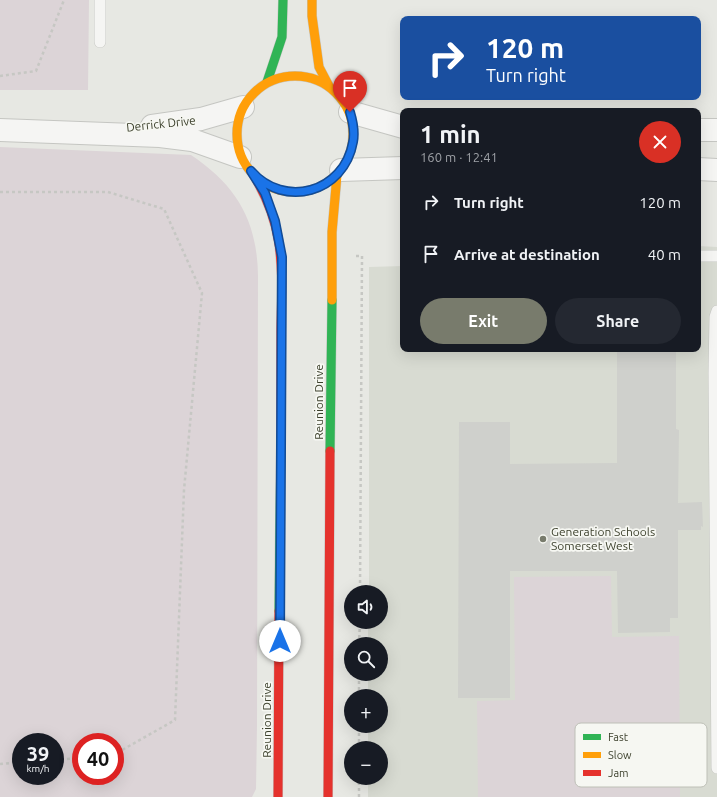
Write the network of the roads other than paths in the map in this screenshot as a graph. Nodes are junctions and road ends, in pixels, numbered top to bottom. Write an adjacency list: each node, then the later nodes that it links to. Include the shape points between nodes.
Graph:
1 (100, 0): 4 (lane)
2 (283, 0): 5 (street, via 282,38)
3 (312, 0): 6 (street, via 319,67)
4 (100, 42)
5 (267, 82): 6 (street, via 294,75 313,78); 7 (street, via 253,93)
6 (329, 86): 8 (street, via 341,97)
7 (243, 107): 13 (street, Derrick Drive, via 180,123); 14 (street, via 237,131)
8 (350, 112): 9 (street); 18 (street, via 354,127 353,142 349,157)
9 (400, 126)
10 (0, 130): 13 (street, Derrick Drive)
11 (701, 130): 12 (street)
12 (717, 130)
13 (77, 132): 14 (street, Derrick Drive, via 181,138 202,143)
14 (246, 164): 18 (street, via 259,180 285,192 312,190); 25 (street, Reunion Drive, via 265,193 275,221 282,257)
15 (400, 168): 18 (street)
16 (701, 169): 17 (street)
17 (717, 170)
18 (339, 173): 26 (street, Reunion Drive, via 333,214 331,257)
19 (701, 256): 20 (lane)
20 (717, 256)
21 (717, 311): 22 (lane, via 714,373)
22 (716, 629): 23 (lane)
23 (717, 691): 24 (lane)
24 (717, 768)
25 (278, 797)
26 (328, 797)

